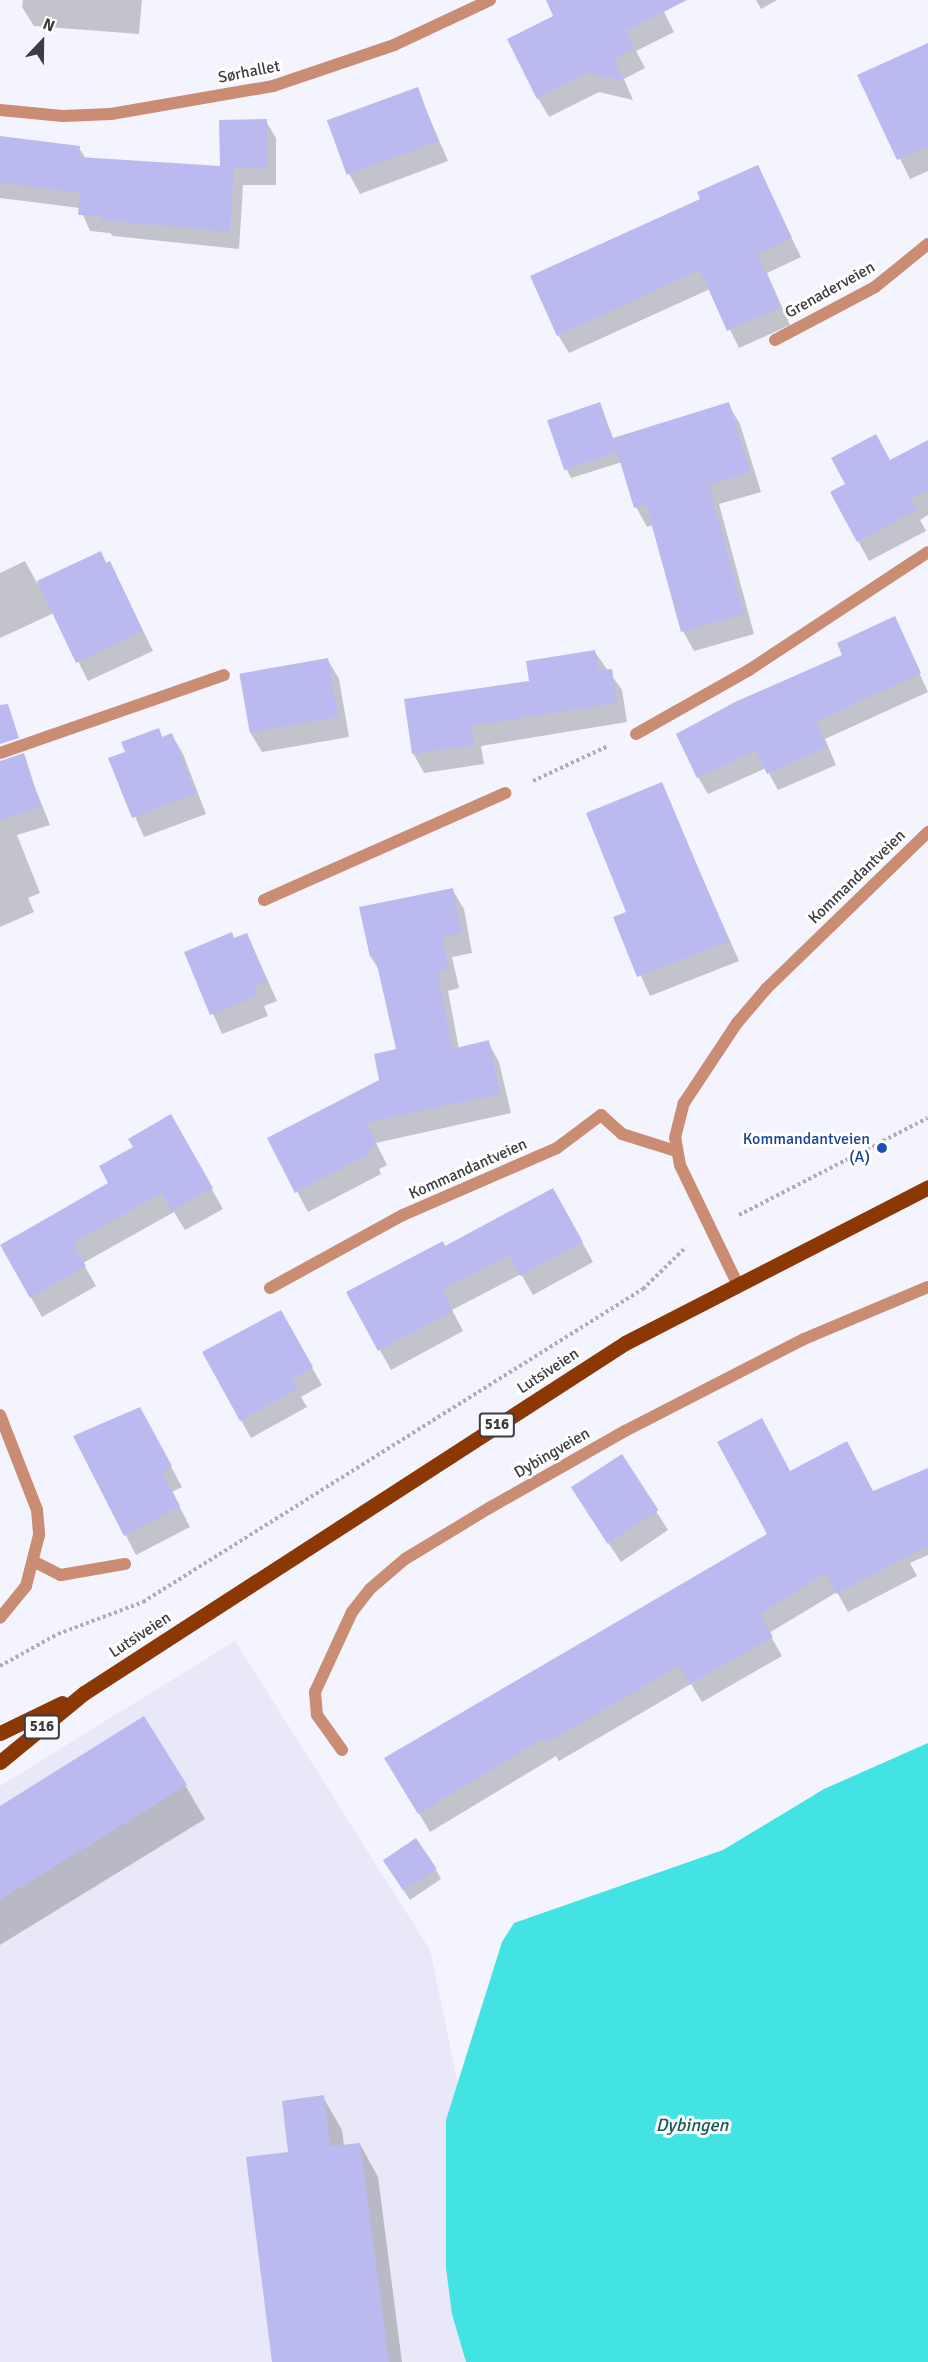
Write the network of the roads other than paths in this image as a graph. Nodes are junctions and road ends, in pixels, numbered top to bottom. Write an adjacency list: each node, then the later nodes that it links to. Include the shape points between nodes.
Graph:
1 (490, 0): 2 (street, Sørhallet, via 394,45 273,86 111,114 63,116)
2 (0, 110)
3 (928, 244): 4 (street, Grenaderveien, via 875,287)
4 (775, 340)
5 (928, 552): 7 (street, via 749,670)
6 (224, 675): 8 (street)
7 (636, 734)
8 (0, 753)
9 (505, 794): 11 (street)
10 (928, 832): 12 (street, Kommandantveien, via 774,981 737,1023 684,1103 676,1121)
11 (264, 900)
12 (676, 1151): 14 (street, Kommandantveien); 16 (street, Kommandantveien, via 622,1134 601,1115 557,1148 404,1215)
13 (928, 1187): 14 (main road, Lutsiveien / 516)
14 (737, 1282): 21 (main road, Lutsiveien / 516, via 625,1343)
15 (928, 1287): 23 (street, Dybingveien, via 804,1339 625,1431 405,1559 370,1589 352,1612 315,1692 317,1715)
16 (270, 1288)
17 (0, 1414): 18 (street, via 37,1510 39,1535)
18 (33, 1561): 19 (street, via 61,1575); 20 (street, via 26,1586)
19 (125, 1564)
20 (0, 1618)
21 (84, 1693): 22 (main road, Lutsiveien / 516); 24 (main road, Lutsiveien / 516)
22 (0, 1733)
23 (342, 1750)
24 (0, 1762)

